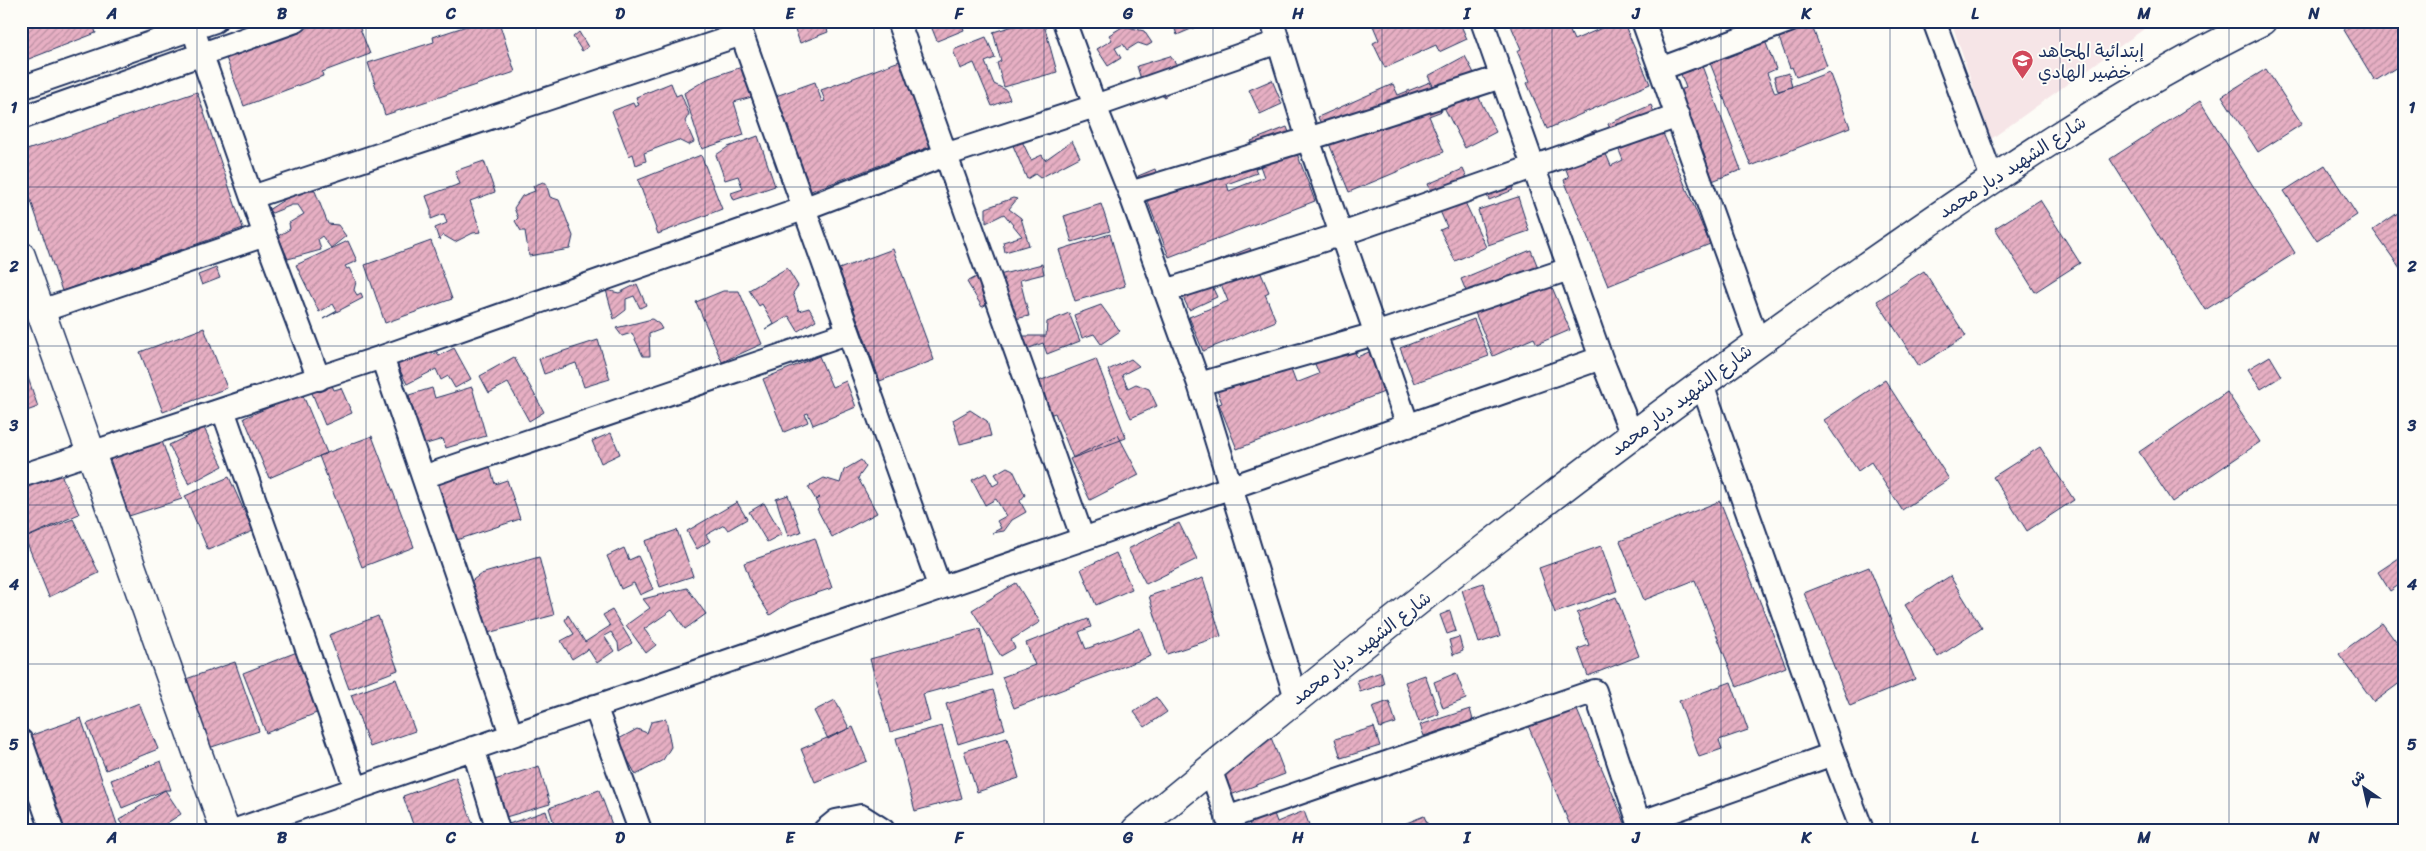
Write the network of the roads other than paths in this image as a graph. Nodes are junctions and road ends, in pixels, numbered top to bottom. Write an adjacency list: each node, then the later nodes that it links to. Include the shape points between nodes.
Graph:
1 (215, 21): 10 (street)
2 (296, 21): 13 (street)
3 (898, 21): 21 (street)
4 (1064, 21): 17 (street)
5 (1482, 21): 15 (street)
6 (1642, 21): 14 (street)
7 (1789, 21): 14 (street)
8 (1934, 21): 23 (street)
9 (2262, 21): 23 (street, شارع الشهيد دبار محمد, via 2114,102)
10 (191, 25): 13 (street); 16 (street)
11 (740, 28): 25 (street); 26 (street)
12 (1275, 32): 17 (street); 20 (street)
13 (202, 54): 19 (street); 25 (street)
14 (1660, 69): 18 (street)
15 (1501, 77): 20 (street); 22 (street)
16 (21, 88)
17 (1095, 106): 21 (street); 24 (street)
18 (1678, 116): 22 (street); 35 (street)
19 (21, 118)
20 (1308, 139): 24 (street); 27 (street)
21 (944, 155): 26 (street); 48 (street)
22 (1533, 168): 27 (street); 30 (street)
23 (1992, 178): 35 (street, شارع الشهيد دبار محمد)
24 (1130, 193): 31 (street)
25 (252, 197): 28 (street)
26 (803, 209): 33 (street); 36 (street)
27 (1342, 234): 31 (street); 34 (street)
28 (265, 235): 32 (street); 38 (street)
29 (21, 256): 32 (street)
30 (1569, 269): 34 (street); 37 (street)
31 (1165, 291): 39 (street)
32 (41, 311): 44 (street)
33 (847, 333): 46 (street); 49 (street)
34 (1375, 334): 39 (street); 42 (street)
35 (1758, 342): 40 (street, شارع الشهيد دبار محمد)
36 (382, 357): 38 (street); 46 (street)
37 (1601, 358): 42 (street); 43 (street)
38 (319, 378): 41 (street)
39 (1199, 384): 47 (street)
40 (1702, 384): 43 (street, شارع الشهيد دبار محمد); 55 (street)
41 (223, 410): 44 (street); 57 (street)
42 (1408, 426): 47 (street)
43 (1632, 435): 50 (street, شارع الشهيد دبار محمد)
44 (91, 454): 45 (street); 61 (street)
45 (21, 476)
46 (423, 477): 52 (street)
47 (1231, 488): 48 (street); 50 (street)
48 (1083, 539): 49 (street)
49 (940, 588): 51 (street)
50 (1296, 698): 56 (street, شارع الشهيد دبار محمد)
51 (595, 706): 52 (street); 64 (street)
52 (511, 734): 54 (street)
53 (21, 741): 60 (street)
54 (473, 748): 57 (street); 63 (street)
55 (1833, 754): 59 (street); 68 (street)
56 (1210, 769): 58 (street); 67 (street, شارع الشهيد دبار محمد)
57 (356, 788): 62 (street)
58 (1230, 824): 59 (street, via 1595,691)
59 (1640, 826)
60 (52, 830)
61 (225, 830)
62 (236, 830)
63 (498, 830)
64 (640, 830)
65 (825, 830): 66 (street, via 836,821 861,816)
66 (883, 830)
67 (1136, 830)
68 (1862, 830)

